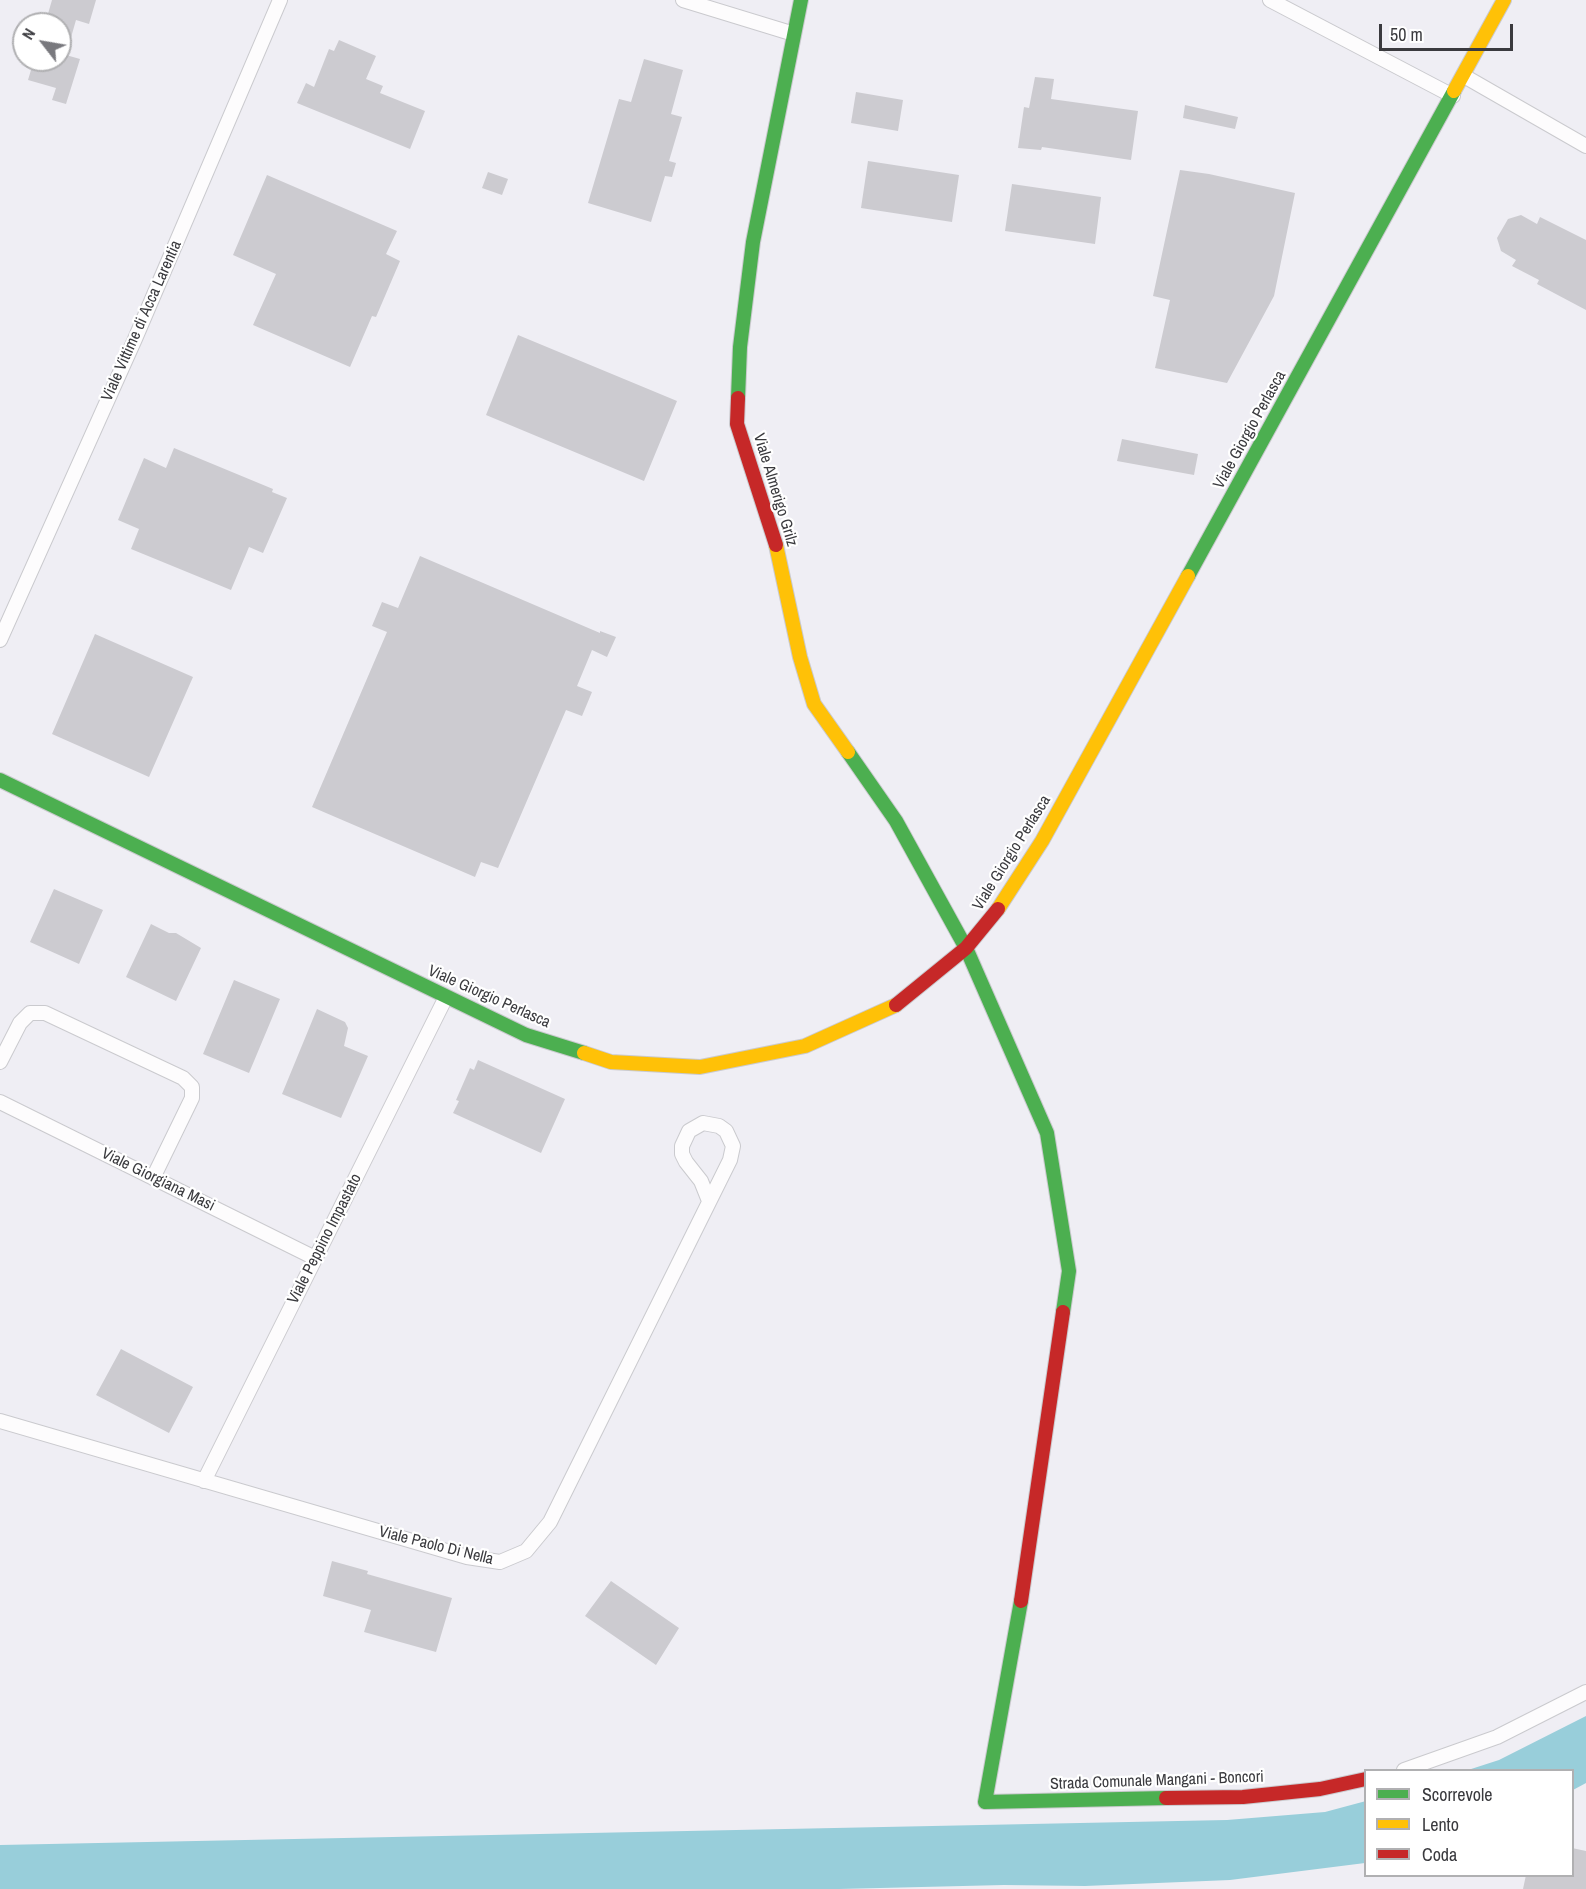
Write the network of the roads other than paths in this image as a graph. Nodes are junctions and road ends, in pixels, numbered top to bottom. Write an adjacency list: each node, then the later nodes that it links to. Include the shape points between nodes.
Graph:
1 (280, 0): 10 (street, Viale Vittime di Acca Larentia, via 135,339)
2 (683, 0): 6 (street)
3 (801, 0): 6 (street, Viale Almerigo Grilz)
4 (1270, 0): 8 (street)
5 (1504, 0): 7 (street, Viale Giorgio Perlasca)
6 (794, 34): 12 (street, Viale Almerigo Grilz, via 753,242 740,347 737,424 774,533 814,704 896,821)
7 (1464, 76): 8 (street, Viale Giorgio Perlasca); 9 (street)
8 (1453, 96): 12 (street, Viale Giorgio Perlasca, via 1042,841 996,913)
9 (1586, 146)
10 (0, 640)
11 (0, 780): 13 (street, Viale Giorgio Perlasca)
12 (966, 948): 13 (street, Viale Giorgio Perlasca, via 898,1004 805,1047 700,1067 610,1062 526,1035); 24 (street, Viale Almerigo Grilz, via 1047,1133 1069,1271 1024,1586)
13 (446, 997): 18 (street, Viale Peppino Impastato)
14 (0, 1062): 16 (street, via 20,1023 30,1014 45,1013 183,1078 192,1087 192,1098)
15 (0, 1102): 16 (street, Viale Giorgiana Masi)
16 (153, 1178): 18 (street, Viale Giorgiana Masi)
17 (709, 1202): 17 (street, Viale Paolo Di Nella, via 686,1162 682,1146 695,1126 712,1123 726,1131 733,1146); 20 (street, Viale Paolo Di Nella, via 550,1522 526,1551 501,1562 467,1557)
18 (315, 1258): 20 (street, Viale Peppino Impastato)
19 (0, 1421): 20 (street, Viale Paolo Di Nella)
20 (204, 1481)
21 (1586, 1692): 22 (street, via 1497,1737)
22 (1407, 1769)
23 (1364, 1779): 24 (street, Strada Comunale Mangani - Boncori, via 1244,1797)
24 (985, 1802)

